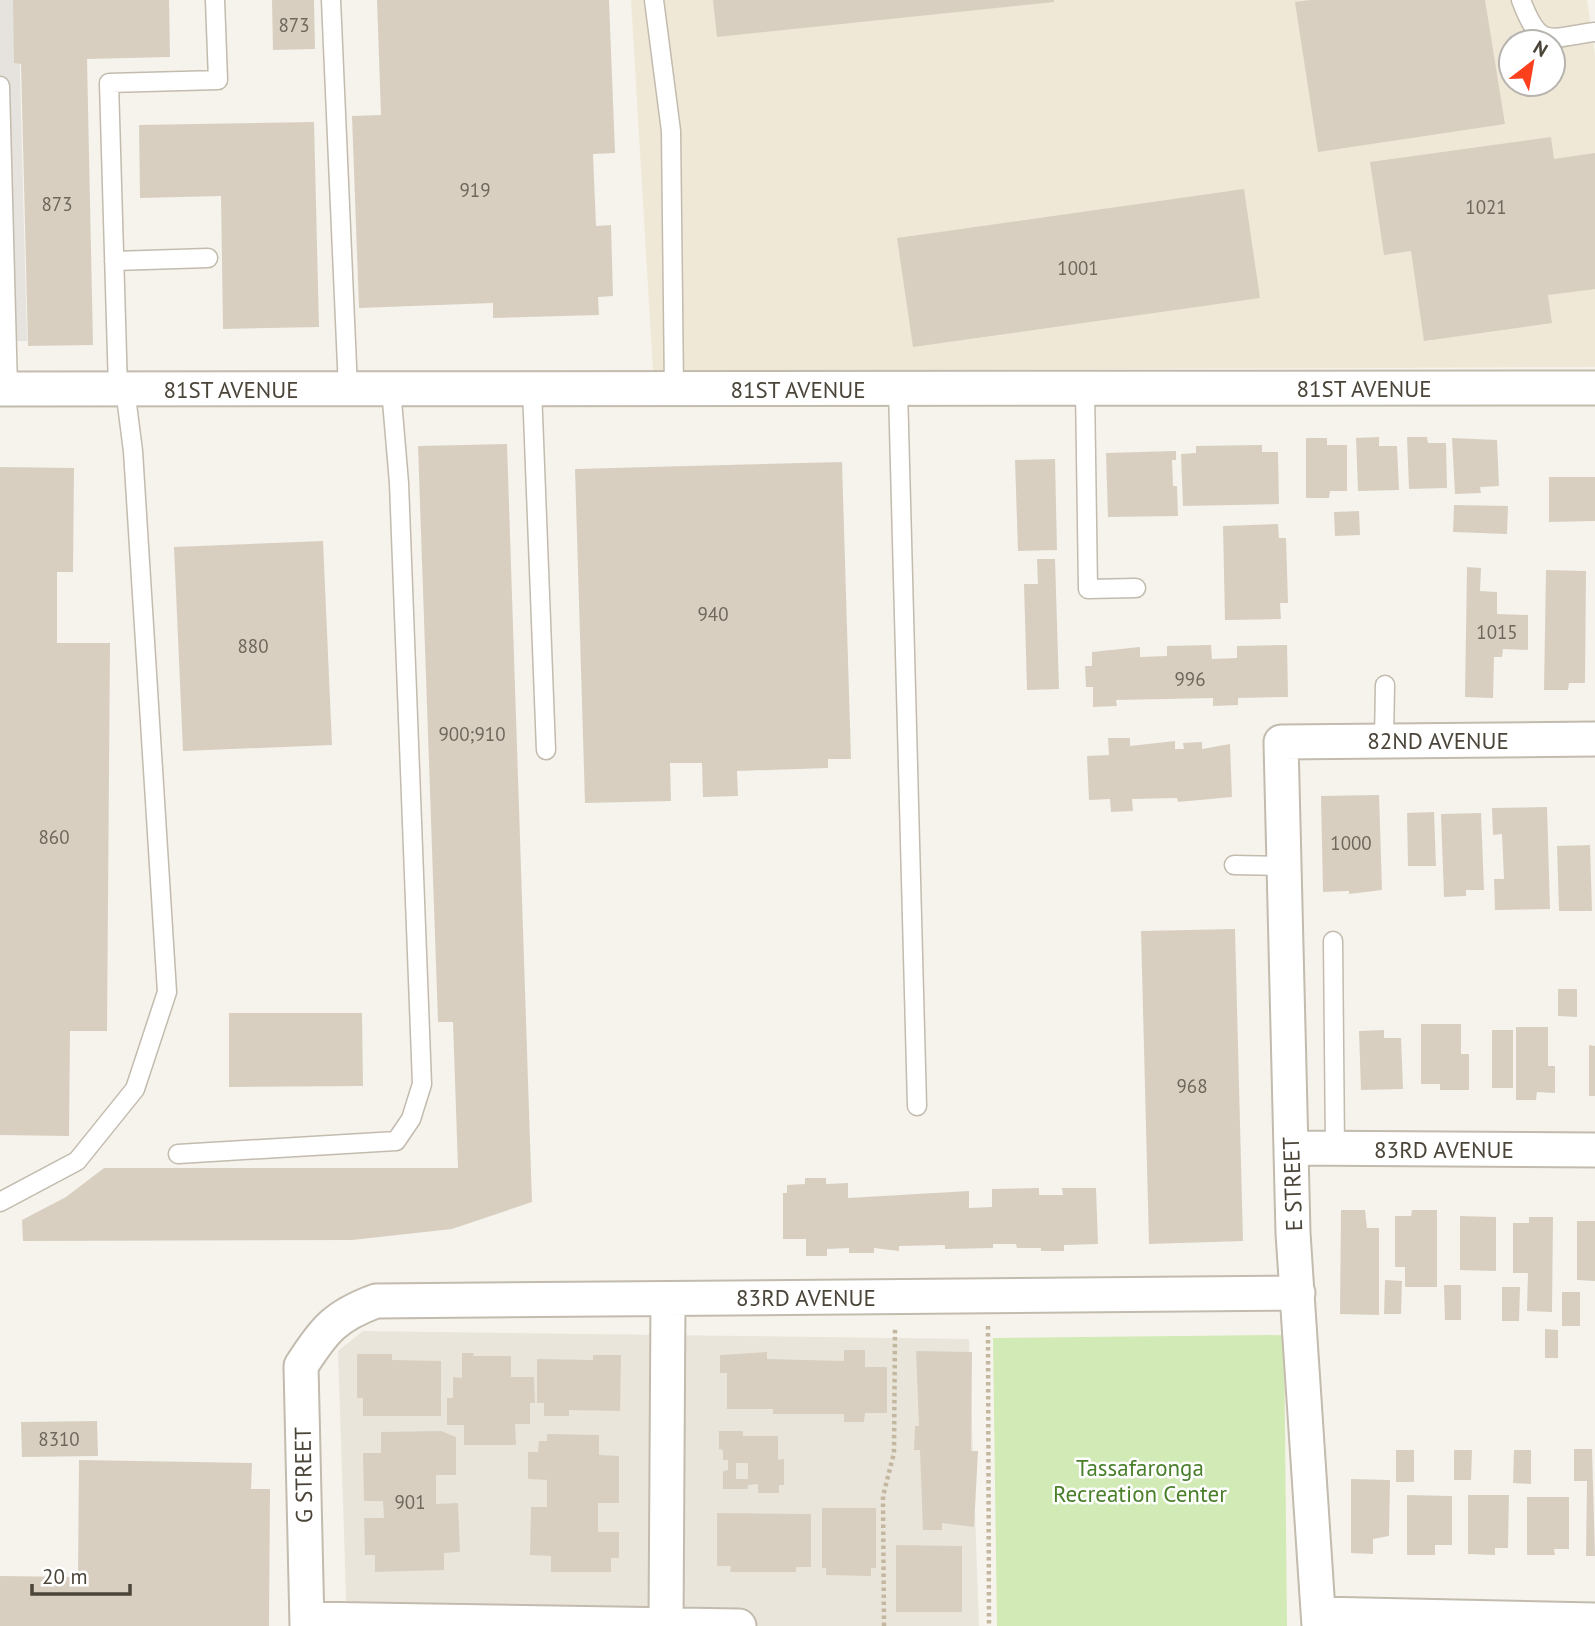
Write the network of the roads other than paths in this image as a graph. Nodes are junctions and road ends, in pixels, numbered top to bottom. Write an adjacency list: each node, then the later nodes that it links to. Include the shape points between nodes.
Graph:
1 (215, 0): 8 (lane, via 218,80 109,83)
2 (331, 0): 13 (lane)
3 (654, 0): 16 (lane, via 671,131)
4 (1521, 0): 5 (lane, via 1532,30 1549,39)
5 (1595, 32)
6 (0, 86): 11 (lane)
7 (208, 258): 8 (lane)
8 (114, 261): 12 (lane)
9 (1085, 388): 10 (street, 81ST AVENUE); 17 (street, 81ST AVENUE); 18 (lane, via 1088,589)
10 (1595, 388)
11 (4, 389): 12 (street, 81ST AVENUE)
12 (121, 389): 13 (street, 81ST AVENUE); 32 (lane, via 133,452 167,992 135,1089 77,1161)
13 (348, 389): 14 (street, 81ST AVENUE)
14 (391, 389): 15 (street, 81ST AVENUE); 31 (lane, via 399,484 422,1084 411,1119 396,1140)
15 (532, 389): 16 (street, 81ST AVENUE); 23 (lane)
16 (674, 389): 17 (street, 81ST AVENUE)
17 (898, 389): 27 (lane)
18 (1136, 588)
19 (1385, 685): 21 (lane)
20 (1595, 739): 21 (street, 82ND AVENUE)
21 (1384, 740): 22 (street, 82ND AVENUE)
22 (1281, 742): 25 (street, E STREET)
23 (546, 750)
24 (1234, 865): 25 (lane)
25 (1283, 866): 28 (street, E STREET)
26 (1333, 942): 29 (lane)
27 (917, 1106)
28 (1292, 1148): 29 (street, 83RD AVENUE); 33 (street, E STREET)
29 (1335, 1148): 30 (street, 83RD AVENUE)
30 (1595, 1150)
31 (178, 1154)
32 (0, 1202)
33 (1298, 1293): 34 (street, 83RD AVENUE); 36 (street, E STREET)
34 (668, 1299): 35 (street, 83RD AVENUE, via 376,1301 347,1311); 39 (street)
35 (323, 1331): 38 (street, G STREET, via 301,1366)
36 (1319, 1620): 37 (street)
37 (1595, 1620)
38 (307, 1622): 39 (street)
39 (666, 1624): 40 (street)
40 (739, 1626)

